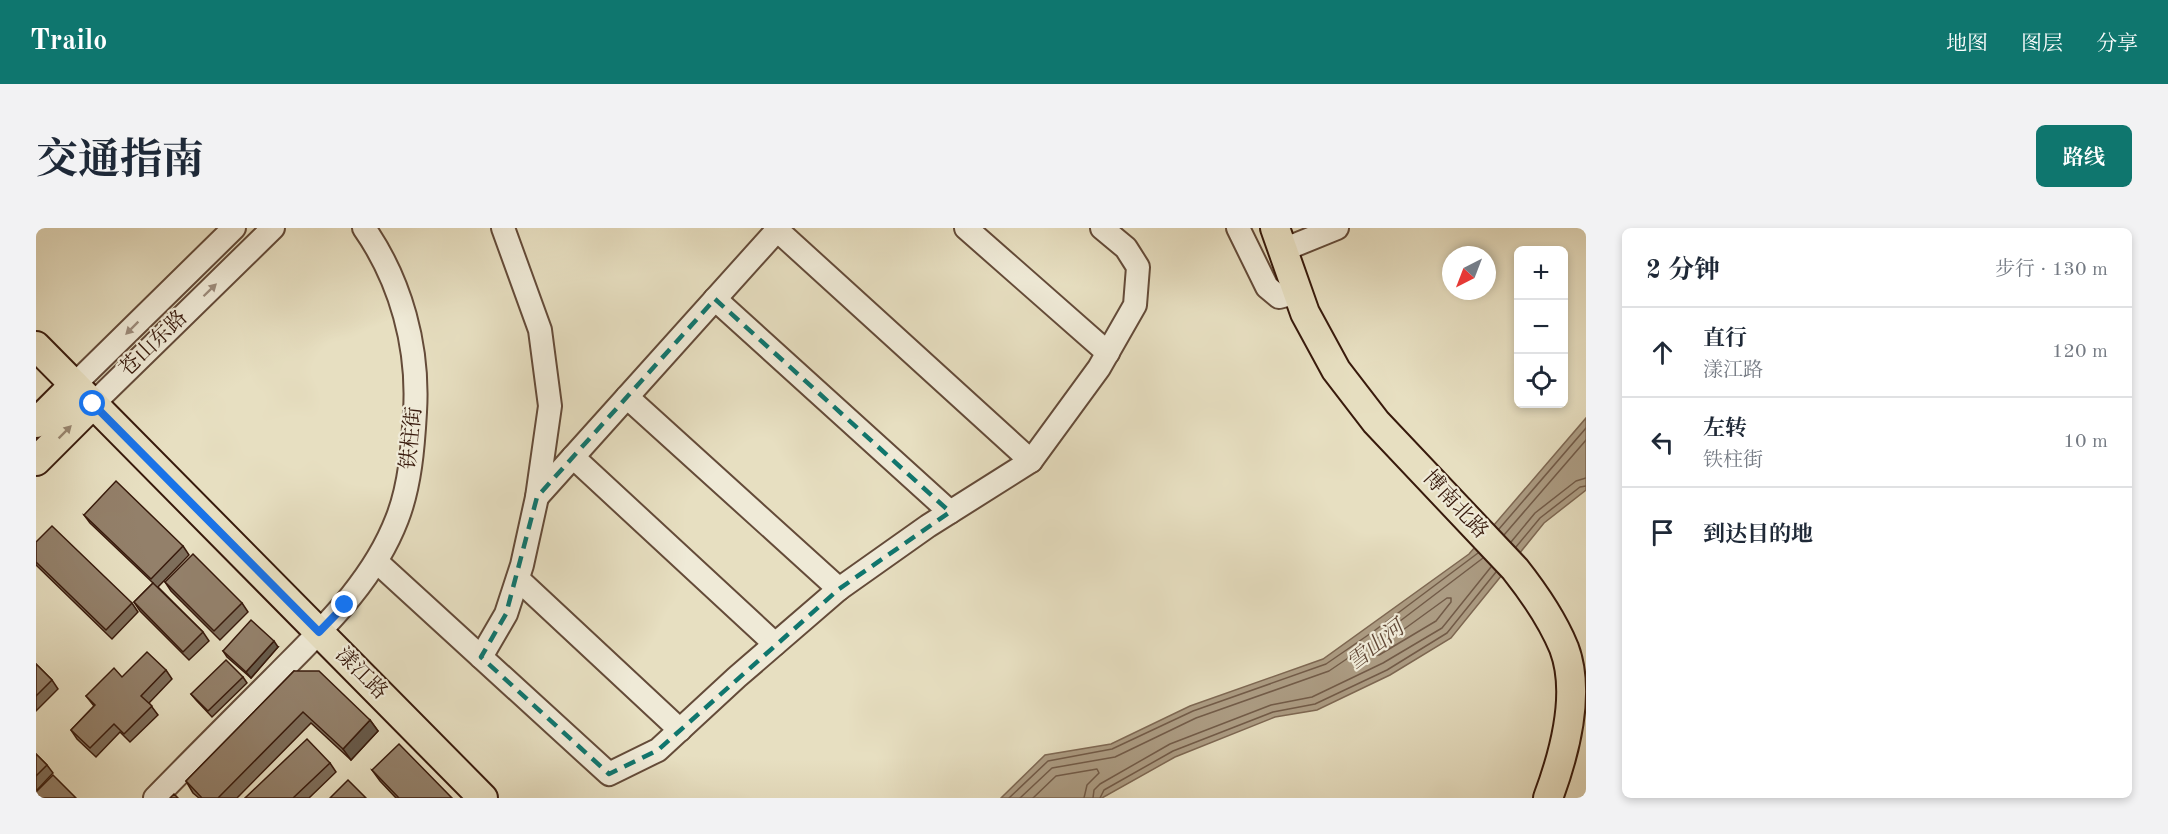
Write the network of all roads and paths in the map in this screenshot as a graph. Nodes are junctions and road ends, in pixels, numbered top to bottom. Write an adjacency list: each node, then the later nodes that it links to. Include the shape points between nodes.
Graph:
1 (234, 228): 15 (street, 苍山东路, one-way to 15)
2 (273, 228): 15 (street, 苍山东路, one-way to 2)
3 (364, 228): 23 (street, 铁柱街, via 381,252 400,297 417,387 408,475 398,517)
4 (504, 228): 21 (street, via 540,330 549,395)
5 (966, 228): 14 (street)
6 (1102, 228): 14 (street, via 1126,248 1138,267 1135,305)
7 (1238, 228): 11 (street, via 1267,287 1279,297)
8 (1337, 228): 10 (street)
9 (777, 229): 12 (street); 20 (street)
10 (1279, 239): 11 (main road, 博南北路)
11 (1298, 292): 32 (main road, 博南北路, via 1319,341 1355,396 1515,569 1553,624 1570,671 1568,735)
12 (715, 299): 16 (street); 22 (street)
13 (36, 346): 15 (main road, 漾江路)
14 (1108, 353): 20 (street)
15 (84, 395): 17 (main road, 苍山东路); 19 (main road, 苍山东路, one-way to 15); 26 (main road, 漾江路)
16 (627, 397): 18 (street); 25 (street)
17 (36, 423)
18 (573, 457): 21 (street); 27 (street)
19 (36, 460)
20 (1031, 461): 22 (street)
21 (537, 497): 24 (street)
22 (950, 512): 25 (street)
23 (377, 562): 26 (street, 铁柱街); 28 (street)
24 (518, 579): 28 (street, via 506,614); 29 (street)
25 (839, 589): 27 (street)
26 (319, 632): 30 (street, 铁柱街); 31 (main road, 漾江路)
27 (775, 644): 29 (street)
28 (481, 657): 29 (street, via 609,774 658,750)
29 (680, 730)
30 (155, 798)
31 (483, 798)
32 (1548, 798)

